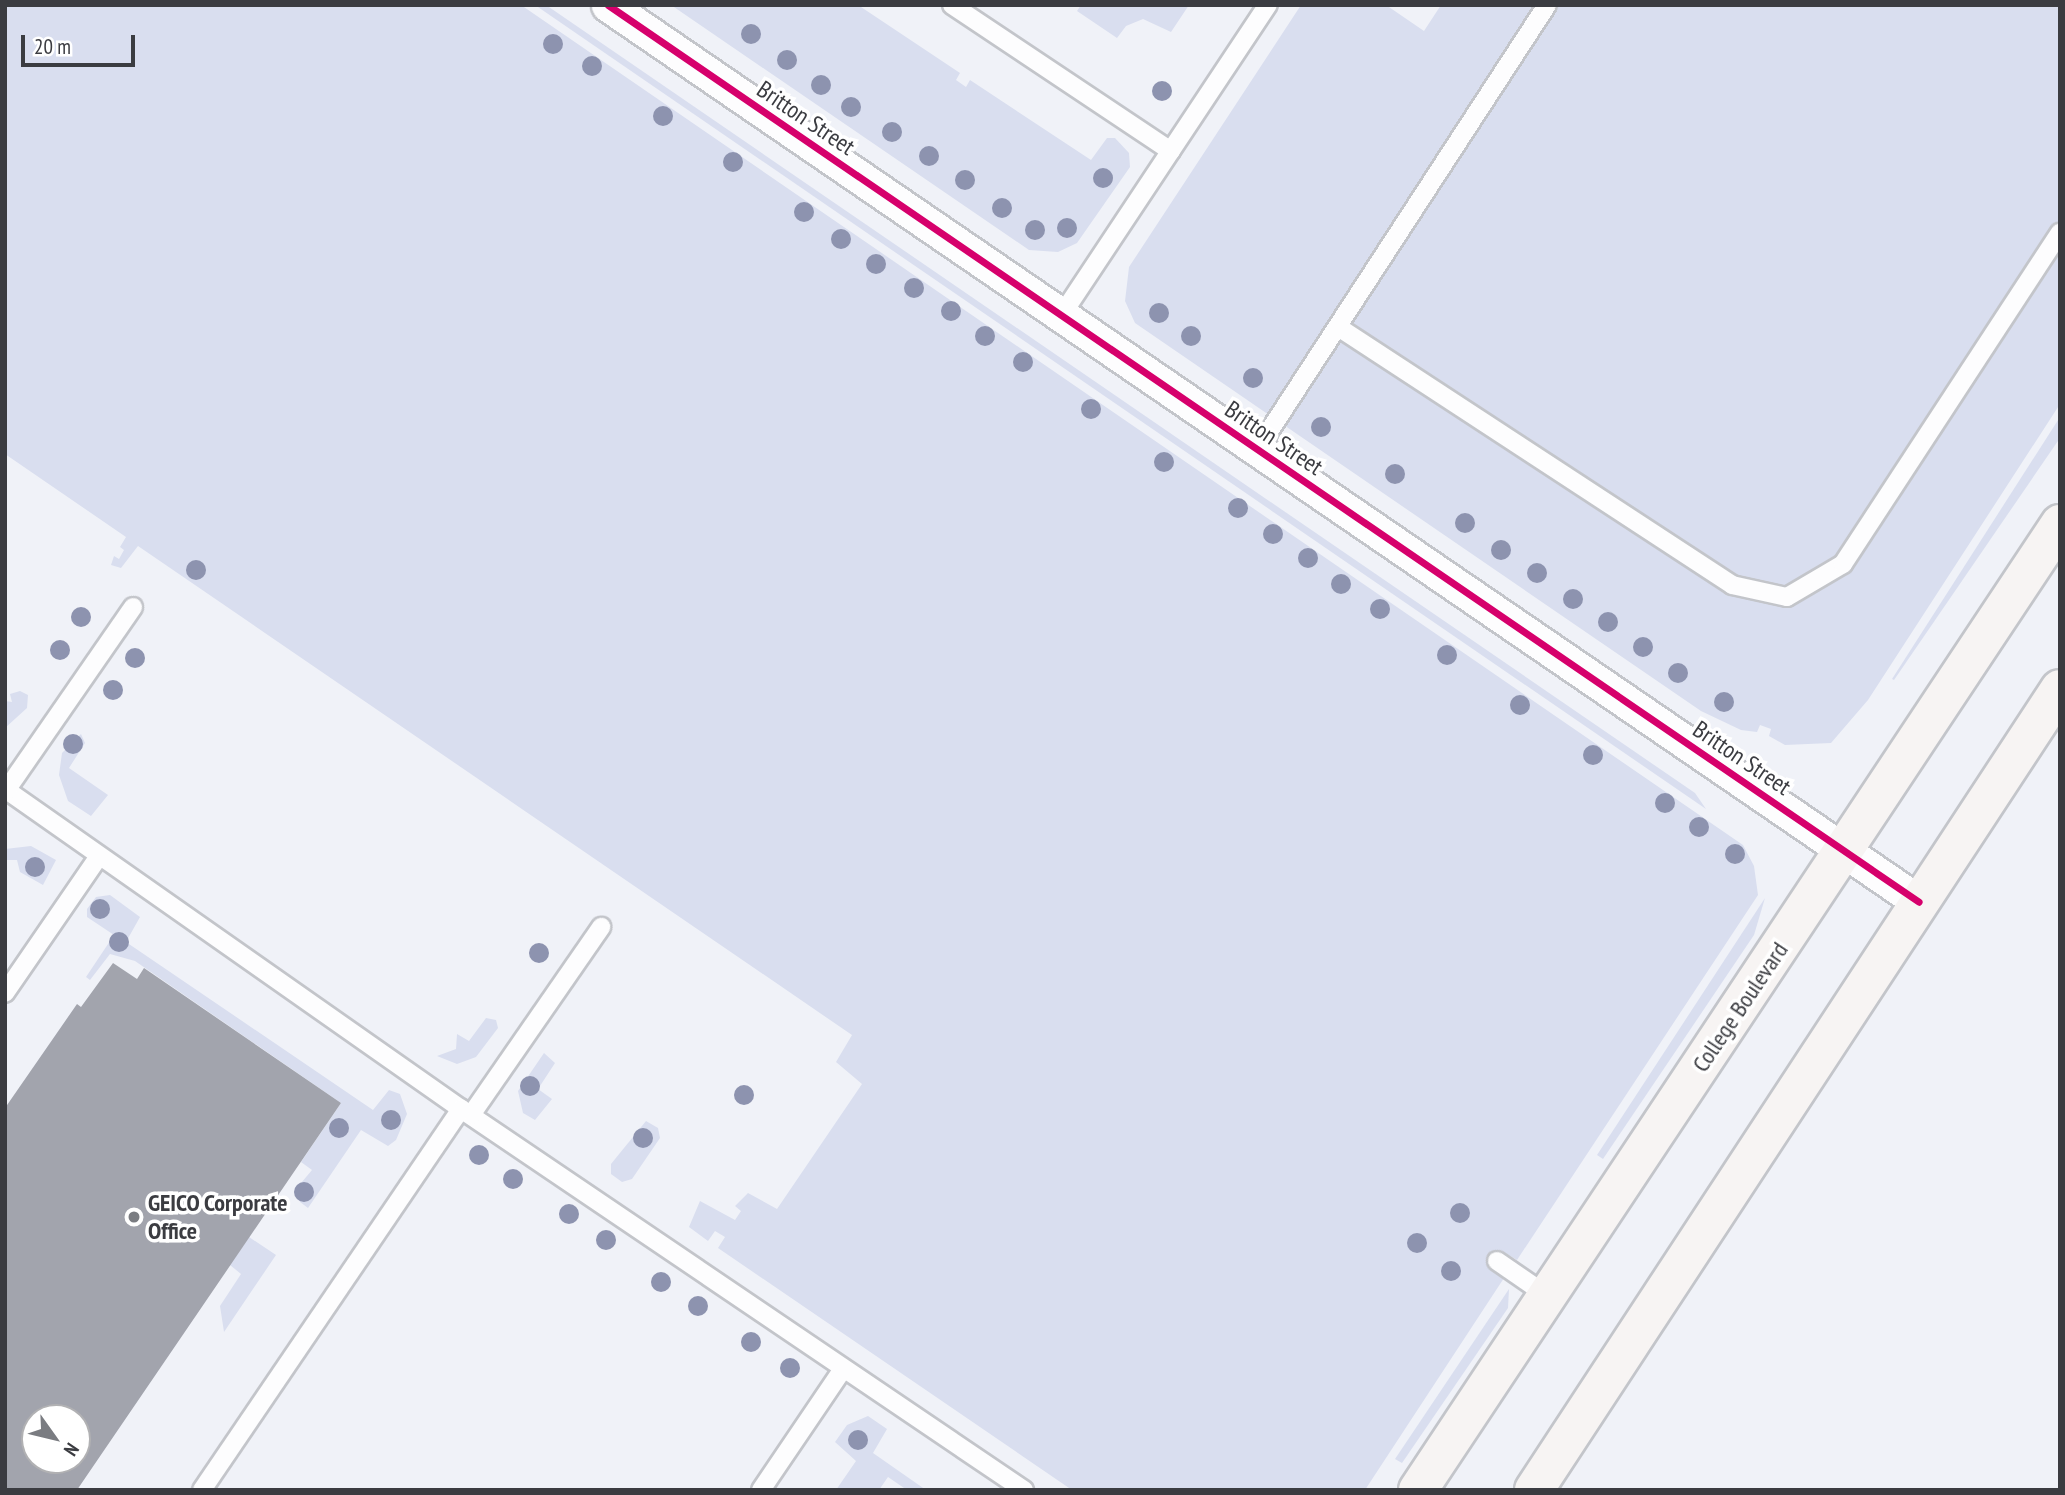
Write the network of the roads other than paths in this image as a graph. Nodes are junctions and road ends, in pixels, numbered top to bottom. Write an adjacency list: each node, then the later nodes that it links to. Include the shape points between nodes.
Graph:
1 (608, 5): 7 (street, Britton Street)
2 (953, 5): 5 (lane)
3 (1268, 5): 5 (lane)
4 (1548, 5): 8 (lane)
5 (1171, 151): 7 (lane)
6 (2060, 233): 8 (lane, via 1843,564 1787,597 1732,585)
7 (1061, 316): 9 (street, Britton Street)
8 (1338, 327): 9 (lane)
9 (1257, 450): 14 (street, Britton Street)
10 (2060, 524): 14 (main road, College Boulevard)
11 (133, 607): 13 (lane)
12 (2060, 688): 16 (main road)
13 (6, 791): 15 (lane)
14 (1844, 851): 16 (street, Britton Street); 21 (main road, College Boulevard)
15 (99, 856): 18 (lane); 19 (lane)
16 (1919, 902): 27 (main road)
17 (601, 927): 19 (lane)
18 (5, 993)
19 (466, 1112): 22 (lane); 23 (lane)
20 (1497, 1261): 21 (lane)
21 (1548, 1296): 26 (main road, College Boulevard)
22 (843, 1369): 24 (lane); 25 (lane)
23 (202, 1490)
24 (761, 1490)
25 (1024, 1490)
26 (1418, 1490)
27 (1534, 1490)

